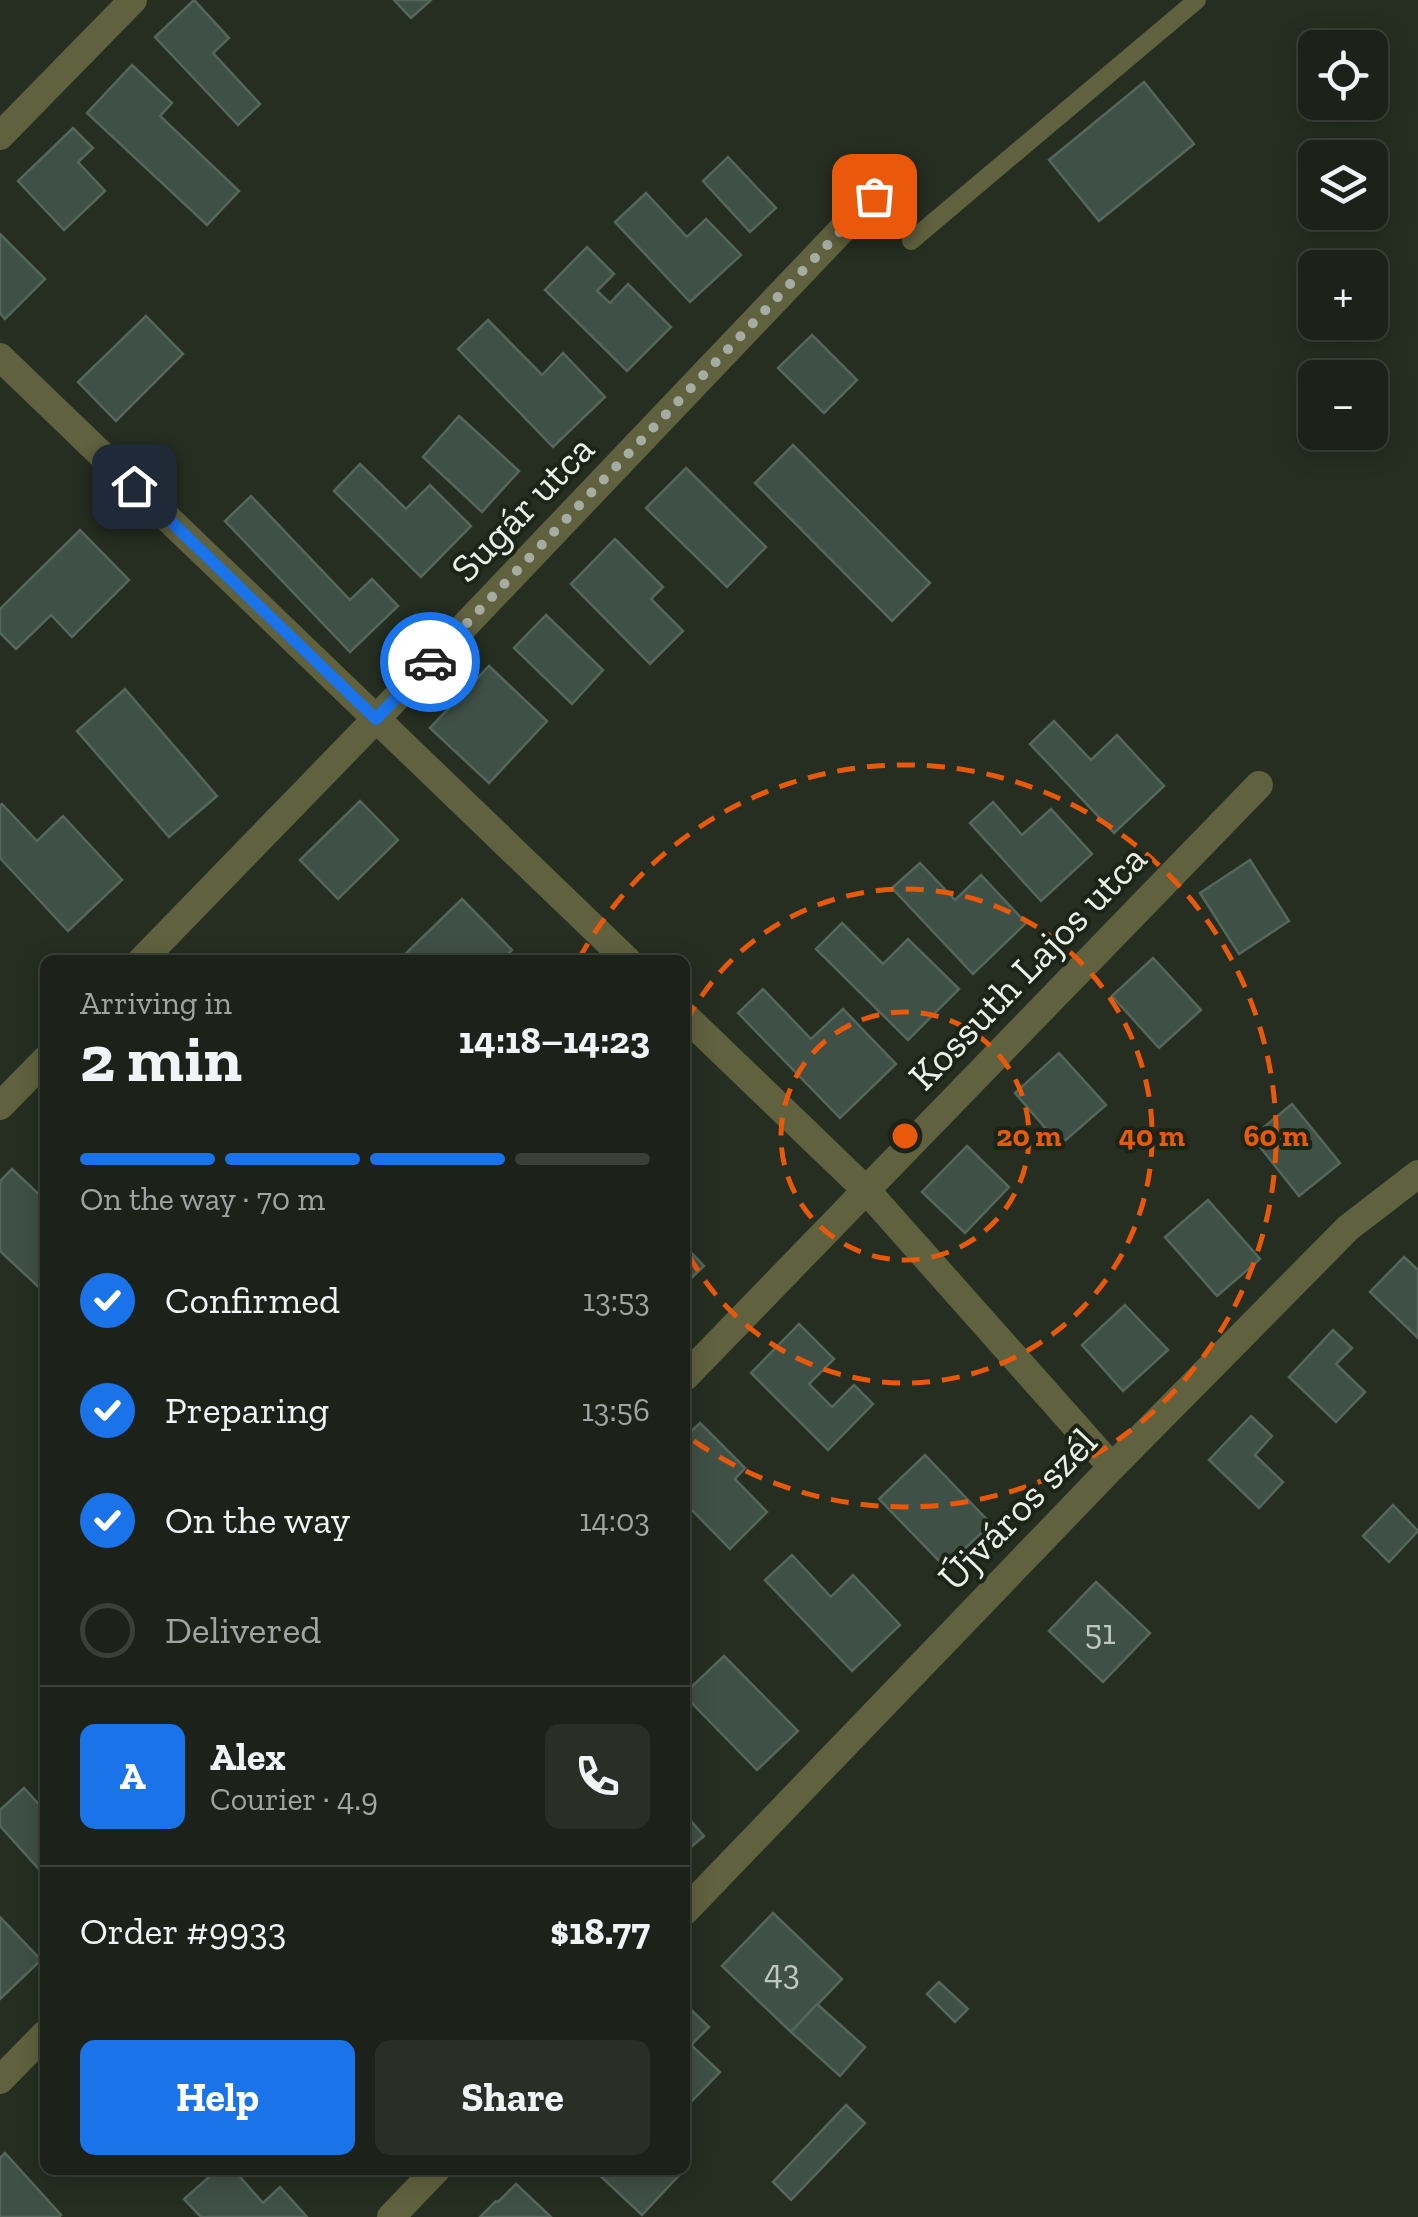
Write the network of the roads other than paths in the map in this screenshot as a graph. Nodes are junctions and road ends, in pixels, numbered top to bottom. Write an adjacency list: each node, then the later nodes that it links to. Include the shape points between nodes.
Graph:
1 (133, 0): 3 (street)
2 (1197, 0): 5 (lane)
3 (0, 136)
4 (874, 196): 7 (street, Sugár utca)
5 (911, 241)
6 (0, 358): 7 (street)
7 (376, 719): 9 (street, Sugár utca); 10 (street)
8 (1259, 785): 15 (street, Kossuth Lajos utca)
9 (147, 955)
10 (622, 955)
11 (690, 1021): 15 (street)
12 (40, 1065): 13 (street)
13 (0, 1106)
14 (1418, 1174): 17 (street, Újváros szél, via 1348,1228)
15 (867, 1190): 16 (street, Kossuth Lajos utca); 17 (street)
16 (690, 1372)
17 (1112, 1467): 18 (street, Újváros szél)
18 (690, 1907)
19 (40, 2039): 20 (street)
20 (0, 2080)
21 (431, 2175): 22 (street)
22 (391, 2217)

